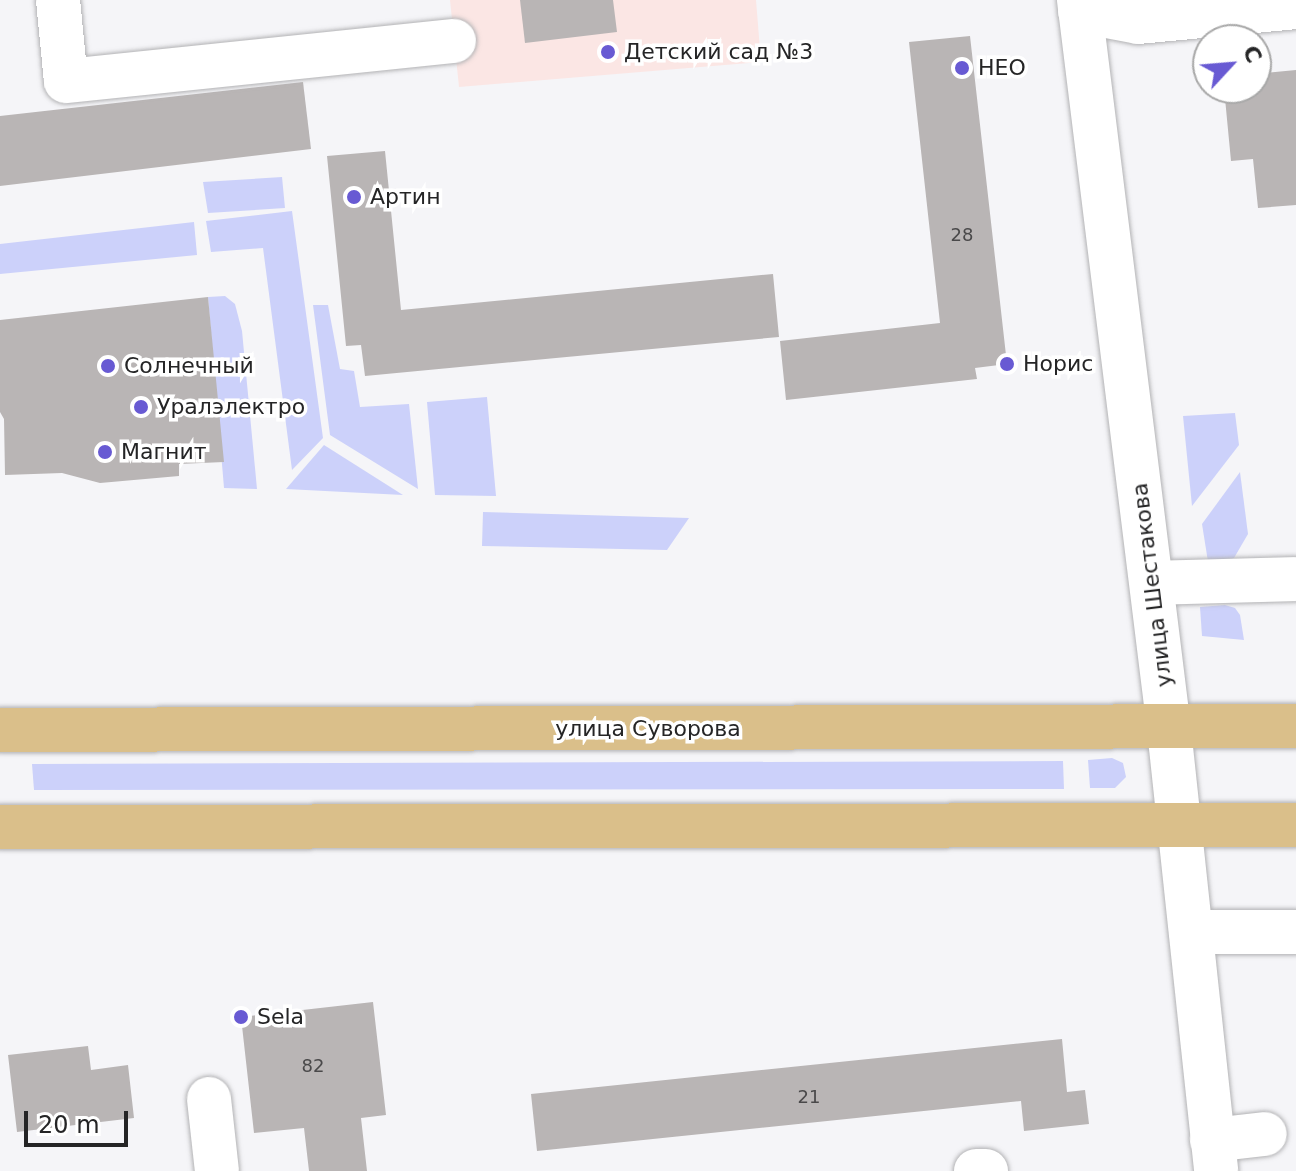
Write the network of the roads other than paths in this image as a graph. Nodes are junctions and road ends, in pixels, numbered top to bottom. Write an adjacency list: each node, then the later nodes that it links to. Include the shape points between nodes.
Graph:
1 (58, 0): 4 (street, via 66,81)
2 (1079, 5): 3 (street, via 1138,22); 6 (street, улица Шестакова)
3 (1296, 7)
4 (454, 41)
5 (1295, 579): 6 (street)
6 (1152, 583): 8 (street, улица Шестакова)
7 (1296, 726): 8 (main road, улица Суворова)
8 (1169, 729): 9 (main road, улица Суворова); 10 (street, улица Шестакова)
9 (0, 730)
10 (1179, 825): 11 (main road); 12 (main road); 13 (street, улица Шестакова)
11 (1296, 825)
12 (0, 827)
13 (1191, 932): 14 (street); 17 (street, улица Шестакова)
14 (1292, 943)
15 (209, 1099): 18 (street)
16 (1265, 1134): 17 (street)
17 (1214, 1156)
18 (217, 1171)
19 (976, 1171): 20 (street)
20 (986, 1171)

